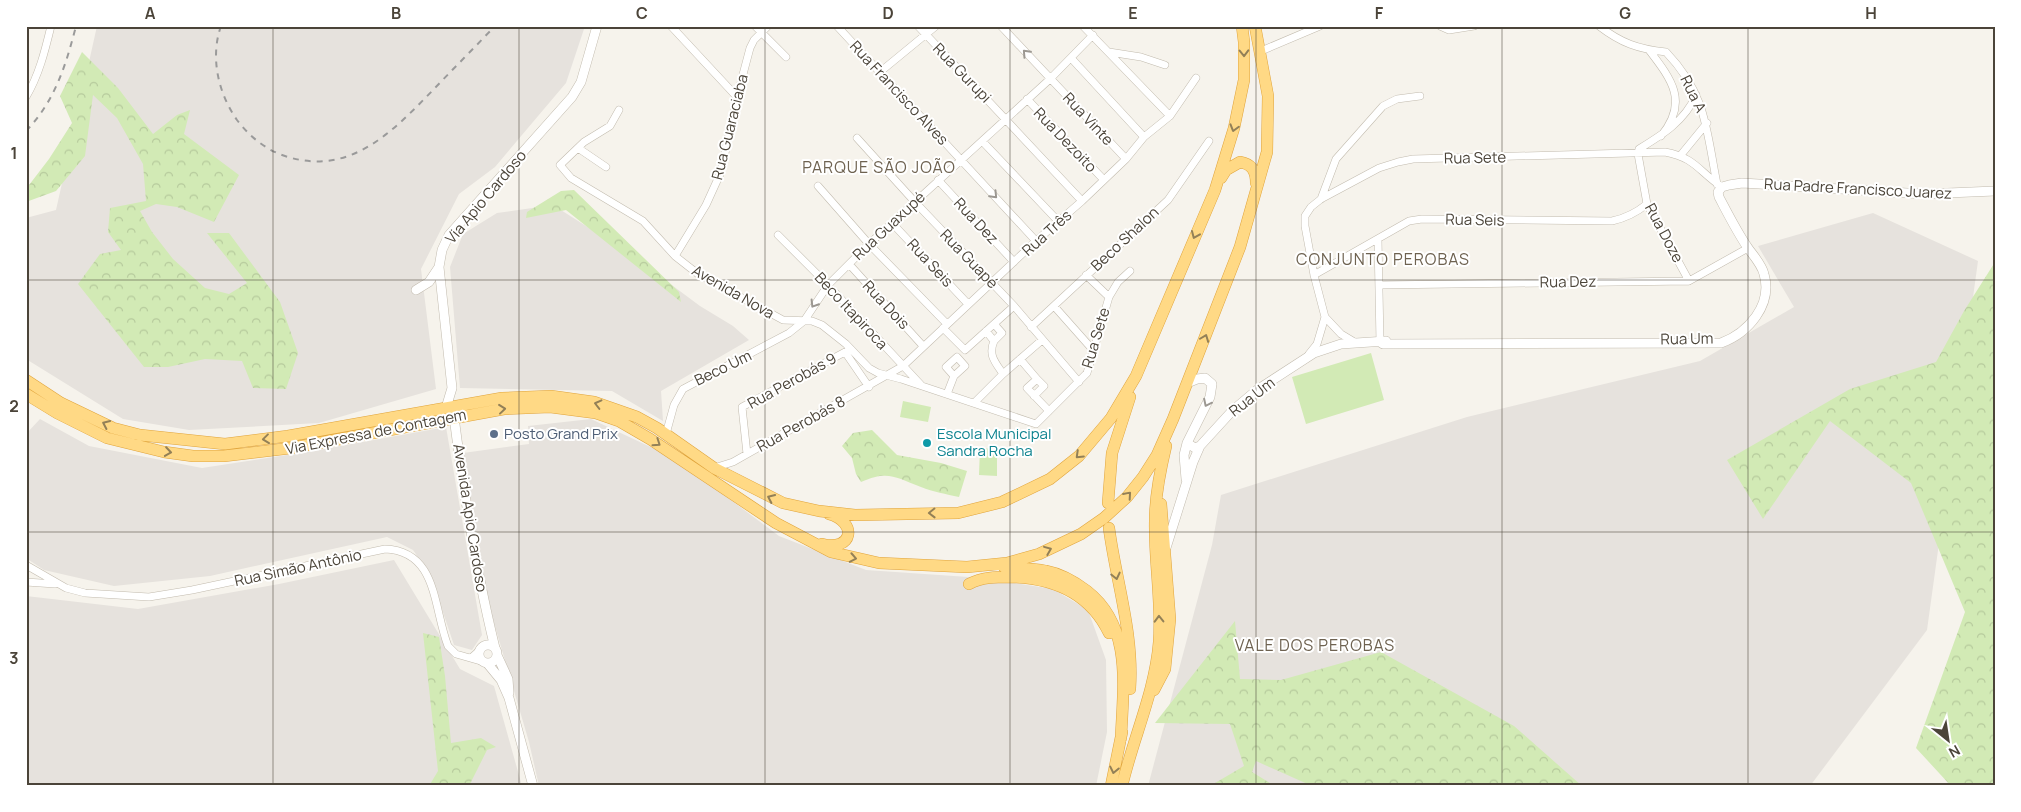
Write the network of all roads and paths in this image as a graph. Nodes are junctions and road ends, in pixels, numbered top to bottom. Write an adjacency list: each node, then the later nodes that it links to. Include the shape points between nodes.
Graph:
1 (51, 26): 31 (street, via 42,61)
2 (597, 26): 70 (street, Via Apio Cardoso, via 581,82 572,97 449,235)
3 (671, 26): 32 (street)
4 (755, 26): 17 (street)
5 (768, 26): 17 (street, Rua Guaraciaba)
6 (837, 26): 26 (street, Rua Francisco Alves)
7 (918, 26): 18 (street, Rua Gurupi)
8 (936, 26): 18 (street)
9 (1001, 26): 28 (street, Rua Vinte, one-way to 9)
10 (1083, 26): 19 (street)
11 (1242, 26): 53 (highway, one-way to 53, via 1244,80 1234,128)
12 (1255, 26): 21 (highway)
13 (1320, 26): 21 (street)
14 (1474, 26): 16 (street, via 1449,30)
15 (1599, 26): 20 (street, Rua A, via 1622,42)
16 (1440, 27)
17 (761, 33): 23 (street); 32 (street, Rua Guaraciaba, via 750,48)
18 (926, 35): 26 (street); 36 (street, Rua Gurupi)
19 (1093, 35): 22 (street); 24 (street, Rua Guaxupé)
20 (1649, 50): 29 (street, Rua A, via 1666,52 1688,78); 38 (street, via 1674,85 1676,99 1669,125)
21 (1261, 51): 55 (highway, via 1268,96 1267,152)
22 (1109, 52): 25 (street, via 1142,57); 35 (street)
23 (786, 57)
24 (1072, 58): 28 (street, Rua Guaxupé); 39 (street)
25 (1165, 65)
26 (880, 72): 47 (street, Rua Francisco Alves)
27 (1196, 78): 35 (street, Rua Três)
28 (1050, 79): 33 (street, Rua Guaxupé); 46 (street, Rua Vinte)
29 (1696, 95): 37 (street, Rua A); 38 (street, via 1682,118)
30 (1420, 96): 56 (street, Rua Sete, via 1397,99 1383,106 1336,159)
31 (26, 97)
32 (737, 97): 67 (street, Rua Guaraciaba, via 721,172 706,205)
33 (1027, 99): 36 (street, Rua Guaxupé); 50 (street, Rua Dezoito)
34 (619, 110): 43 (street, via 610,126)
35 (1170, 116): 39 (street, Rua Três)
36 (1006, 120): 41 (street, Rua Guaxupé); 57 (street, Rua Gurupi)
37 (1706, 123): 45 (street); 52 (street, Rua A)
38 (1661, 136): 44 (street, via 1639,149)
39 (1144, 137): 46 (street, Rua Três)
40 (858, 138): 58 (street, Rua Guapé)
41 (982, 141): 47 (street, Rua Guaxupé); 60 (street)
42 (1209, 142): 72 (street, Beco Shalon, via 1168,200)
43 (578, 148): 48 (street); 67 (street, Avenida Nova, via 560,165 571,178 643,221)
44 (1638, 154): 45 (street, Rua Sete, via 1664,152); 56 (street, Rua Sete, via 1413,159 1379,168); 59 (street, Rua Doze)
45 (1680, 156): 52 (street, via 1694,162)
46 (1126, 159): 50 (street, Rua Três)
47 (960, 160): 49 (street, Rua Guaxupé); 64 (street, Rua Francisco Alves, one-way to 64)
48 (606, 167)
49 (938, 180): 58 (street, Rua Guaxupé); 68 (street, Rua Dez)
50 (1104, 180): 57 (street, Rua Três)
51 (818, 186): 65 (street)
52 (1720, 186): 54 (street, Rua Padre Francisco Juarez, via 1742,183 1924,194); 66 (street, Rua Um, via 1719,197)
53 (1215, 190): 55 (highway, via 1226,170 1240,162 1251,166 1256,173); 103 (highway, one-way to 103)
54 (1995, 191)
55 (1256, 192): 106 (highway, one-way to 55, via 1240,247)
56 (1322, 199): 73 (street, Rua Sete, via 1311,207 1305,221)
57 (1082, 201): 60 (street, Rua Três)
58 (915, 202): 61 (street, Rua Guaxupé); 75 (street, Rua Guapé)
59 (1647, 204): 63 (street, Rua Seis, via 1629,216 1612,221 1422,219 1409,221); 74 (street, Rua Doze)
60 (1058, 221): 64 (street, Rua Três)
61 (892, 223): 65 (street, Rua Guaxupé); 80 (street, Rua Seis)
62 (778, 235): 76 (street, Beco Itapiroca)
63 (1378, 239): 73 (street, Rua Seis); 77 (street)
64 (1036, 241): 68 (street, Rua Três)
65 (869, 244): 69 (street, Rua Guaxupé); 86 (street)
66 (1748, 248): 74 (street, Rua Dez); 91 (street, Rua Um, via 1761,276 1763,290 1756,313 1742,328 1721,340)
67 (675, 256): 84 (street, Avenida Nova, via 698,274 783,320)
68 (1014, 262): 75 (street, Rua Três)
69 (849, 264): 76 (street, Rua Guaxupé); 93 (street, Rua Dois)
70 (439, 267): 78 (street, via 429,282); 108 (street, Via Apio Cardoso)
71 (1130, 271): 79 (street, Rua Sete)
72 (1086, 275): 79 (street); 82 (street, Beco Shalon)
73 (1314, 275): 83 (street, Rua Sete)
74 (1690, 281): 77 (street, Rua Dez)
75 (992, 282): 80 (street, Rua Três); 81 (street, Rua Guapé)
76 (828, 285): 84 (street, Rua Guaxupé, one-way to 84); 99 (street, Beco Itapiroca)
77 (1380, 285): 91 (street)
78 (416, 290)
79 (1109, 297): 95 (street, Rua Sete)
80 (968, 304): 86 (street, Rua Três)
81 (1014, 306): 85 (street); 87 (street, Rua Guapé)
82 (1054, 306): 87 (street, Beco Shalon); 95 (street)
83 (1324, 317): 92 (street); 96 (street, Rua Sete, via 1317,344)
84 (804, 321): 101 (street, Avenida Nova, via 822,325 869,368); 118 (street, Beco Um, via 789,333 683,389 674,406)
85 (994, 324): 88 (street); 90 (street, via 1002,334)
86 (945, 326): 93 (street, Rua Três); 94 (street)
87 (1031, 327): 89 (street, Rua Guapé)
88 (986, 331): 90 (street); 94 (street)
89 (1042, 340): 98 (street); 105 (street, Rua Guapé)
90 (994, 341): 100 (street, via 992,358)
91 (1380, 342): 92 (street, Rua Um)
92 (1356, 343): 96 (street, Rua Um, via 1328,347)
93 (923, 346): 99 (street, Rua Três)
94 (965, 350): 97 (street)
95 (1093, 350): 105 (street, Rua Sete, via 1090,366)
96 (1307, 356): 120 (street, Rua Um, via 1232,411)
97 (957, 357): 102 (street, via 965,366); 102 (street, via 946,367)
98 (1020, 359): 100 (street); 114 (street, via 1044,386 1034,396)
99 (903, 366): 101 (street, Rua Três); 109 (street, Beco Itapiroca)
100 (1004, 374): 112 (street)
101 (886, 376): 107 (street, Rua Perobás 8); 109 (street, Avenida Nova)
102 (954, 376): 111 (street)
103 (1136, 376): 125 (highway, via 1112,453); 126 (highway, one-way to 126, via 1111,418 1079,456 1050,479 1002,502 958,512 855,515)
104 (26, 380): 115 (highway, Via Expressa de Contagem, one-way to 104, via 288,436 225,444 206,443 140,435 113,428 62,403)
105 (1079, 382): 114 (street, Rua Sete)
106 (1187, 384): 116 (highway); 119 (street, one-way to 119, via 1205,378 1210,380 1213,389)
107 (869, 387): 121 (street, Rua Perobás 8); 121 (street, Rua Perobás 9, via 845,352 742,407)
108 (452, 388): 113 (street, Via Apio Cardoso); 115 (street, Via Apio Cardoso)
109 (923, 388): 111 (street, Avenida Nova)
110 (26, 394): 115 (highway, Via Expressa de Contagem, one-way to 115, via 107,438 193,456 224,456 291,448)
111 (947, 394): 112 (street, Avenida Nova)
112 (974, 403): 117 (street, Avenida Nova)
113 (462, 405): 115 (highway, Via Expressa de Contagem); 118 (highway, Via Expressa de Contagem, one-way to 113, via 621,410 594,402 551,396 502,398)
114 (1049, 410): 117 (street, Rua Sete)
115 (450, 412): 130 (highway, Via Expressa de Contagem, one-way to 130, via 550,407 596,413 619,421 776,523); 137 (street, Avenida Apio Cardoso)
116 (1173, 419): 123 (highway); 133 (highway, one-way to 116, via 1040,554 1061,545 1113,511 1143,478)
117 (1036, 424)
118 (670, 437): 122 (highway, Via Expressa de Contagem)
119 (1188, 443): 120 (street, via 1195,448); 124 (street, via 1184,455)
120 (1200, 446): 124 (street, Rua Um)
121 (747, 454): 122 (street, Rua Perobás 8)
122 (714, 468): 126 (highway, Via Expressa de Contagem, one-way to 122, via 783,503)
123 (1159, 475): 128 (highway); 144 (highway, one-way to 123, via 1159,644 1155,521)
124 (1186, 483): 127 (street, Rua Um)
125 (1108, 503)
126 (820, 511): 130 (highway, via 839,519 848,527 849,534 839,545)
127 (1177, 515): 128 (street); 131 (street, Rua Um)
128 (1162, 516): 131 (highway)
129 (1109, 528): 145 (highway, one-way to 145, via 1131,659 1130,694)
130 (812, 542): 133 (highway, Via Expressa de Contagem, one-way to 133, via 830,552 879,562)
131 (1166, 549): 144 (highway, via 1170,618 1166,659 1162,675)
132 (26, 565): 135 (street, Rua Simão Antônio)
133 (988, 566): 142 (highway, via 1047,571 1064,576 1091,594 1116,628)
134 (26, 582): 135 (street, Rua Simão Antônio)
135 (58, 584): 140 (street, Rua Simão Antônio, via 85,592 149,597 385,549 398,550 416,558 425,570 448,646 456,654)
136 (969, 584): 142 (highway, via 994,577 1031,577 1054,582 1069,590 1104,623 1114,641)
137 (487, 620): 138 (street, Avenida Apio Cardoso); 139 (street, Avenida Apio Cardoso)
138 (481, 648): 139 (street, via 488,645); 140 (street); 141 (street, via 479,657)
139 (496, 651): 141 (street, via 494,661); 143 (street, Avenida Apio Cardoso, via 508,679)
140 (471, 658): 141 (street, Rua Simão Antônio)
141 (485, 662): 143 (street, Avenida Apio Cardoso, via 501,680)
142 (1123, 676): 145 (highway)
143 (509, 698): 146 (street, Avenida Apio Cardoso)
144 (1148, 700): 148 (highway)
145 (1121, 738): 147 (highway, one-way to 147)
146 (534, 786)
147 (1111, 786)
148 (1122, 786)

